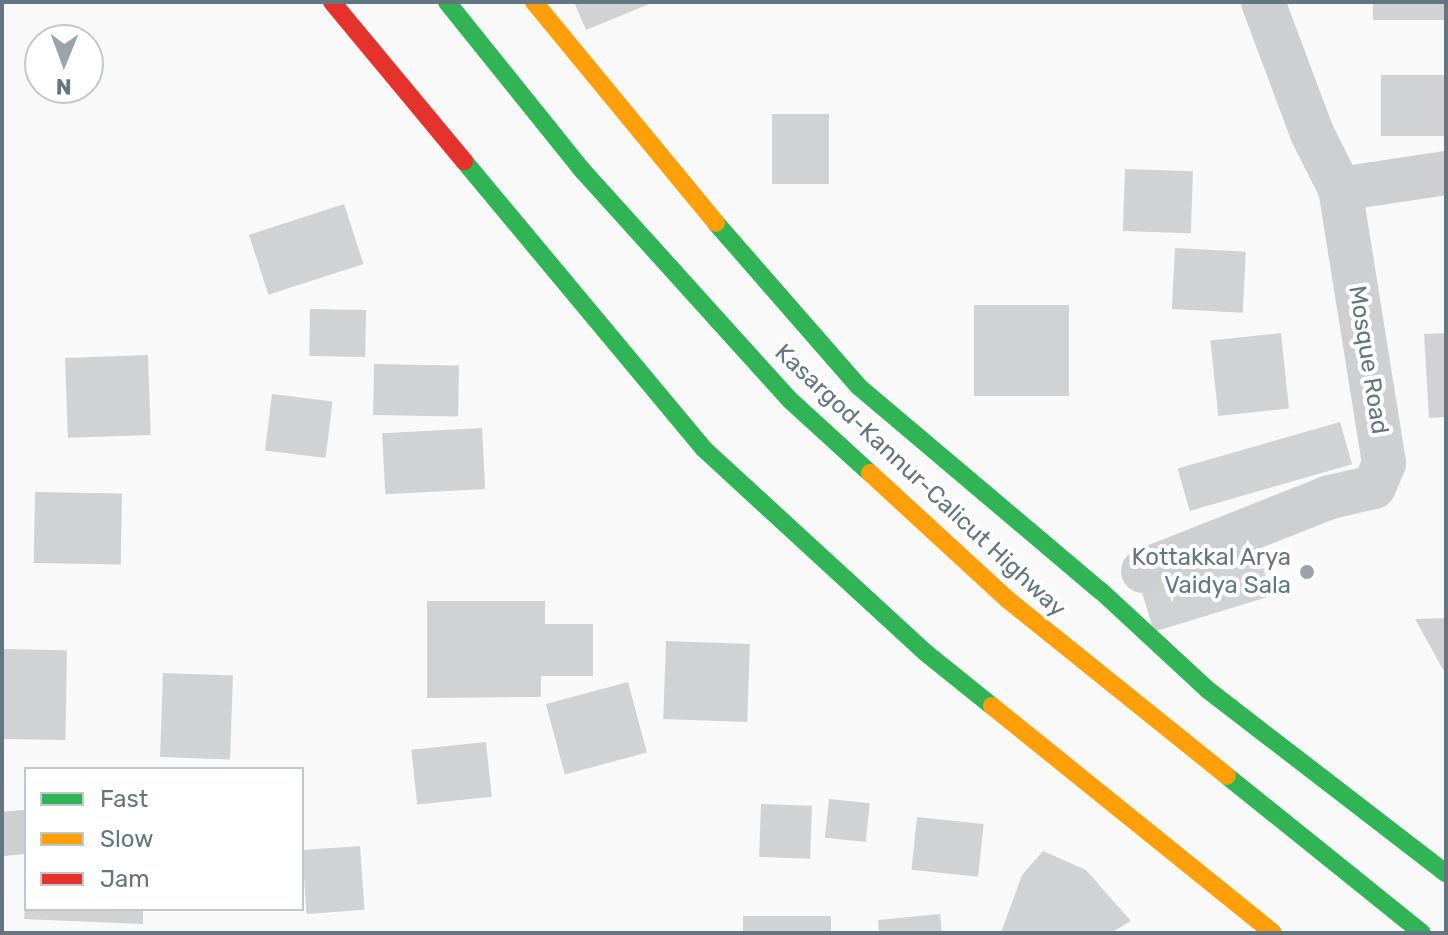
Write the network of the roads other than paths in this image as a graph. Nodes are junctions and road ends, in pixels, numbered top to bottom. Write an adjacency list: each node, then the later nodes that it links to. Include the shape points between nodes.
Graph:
1 (332, 2): 11 (main road, via 704,449 926,653)
2 (447, 2): 12 (main road, Kasargod-Kannur-Calicut Highway, via 583,171 790,400 1007,599)
3 (534, 2): 10 (main road, via 670,171 858,386 1101,591 1208,690)
4 (1263, 2): 6 (street, Mosque Road, via 1312,133)
5 (1446, 173): 6 (street)
6 (1340, 189): 7 (street, Mosque Road, via 1384,463 1374,487 1330,497)
7 (1143, 571)
8 (24, 832): 9 (street)
9 (2, 834)
10 (1446, 873)
11 (1273, 933)
12 (1422, 933)

